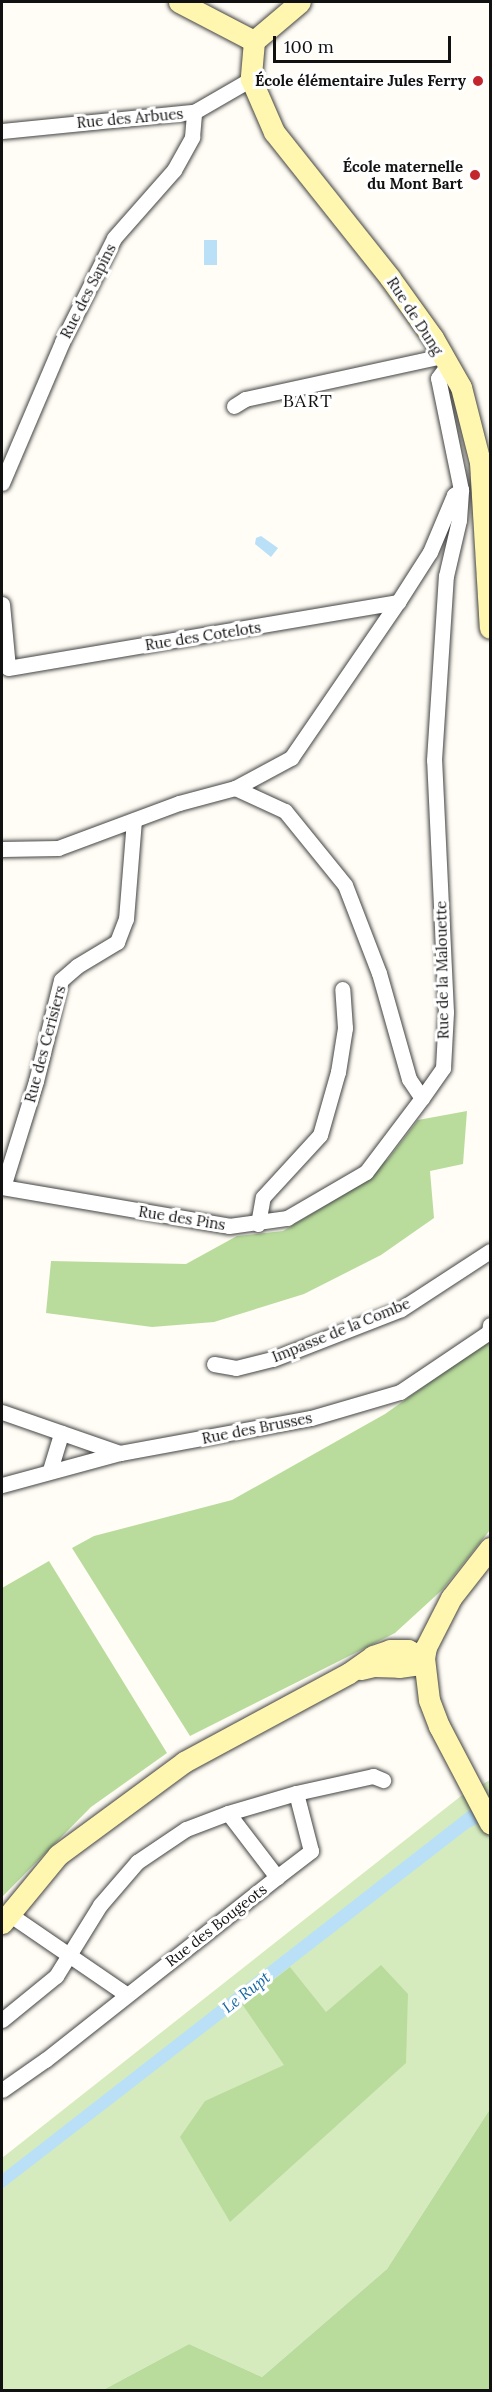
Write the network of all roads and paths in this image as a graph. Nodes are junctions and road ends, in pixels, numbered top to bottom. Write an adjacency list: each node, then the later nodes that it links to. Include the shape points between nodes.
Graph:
1 (179, 2): 3 (main road)
2 (300, 2): 3 (main road)
3 (254, 41): 4 (main road, Rue de Dung)
4 (251, 79): 5 (street, Rue des Arbues); 7 (main road, Rue de Dung, via 274,132 390,278)
5 (194, 112): 6 (street, Rue des Arbues); 9 (street, Rue des Sapins, via 192,137 174,170 114,238 62,342)
6 (2, 131)
7 (444, 361): 8 (street, via 245,399); 10 (street, Rue de la Malouette, via 438,378); 13 (main road, Rue de Dung, via 461,387 480,462)
8 (234, 406)
9 (2, 483)
10 (461, 490): 11 (street, via 454,495 430,552); 19 (street, Rue de la Malouette, via 459,520 446,576 434,760 446,1012 443,1068)
11 (398, 602): 14 (street, Rue des Cotelots); 15 (street, via 291,758)
12 (2, 604): 14 (street)
13 (490, 628)
14 (5, 673)
15 (235, 788): 16 (street); 19 (street, via 285,811 345,885 379,973 409,1079)
16 (134, 820): 17 (street, via 58,848); 20 (street, Rue des Cerisiers, via 126,919 117,942 76,966 61,980 36,1081)
17 (2, 849)
18 (342, 989): 21 (street, via 345,1028 338,1072 320,1135 264,1197)
19 (422, 1098): 21 (street, Rue des Pins, via 366,1172 287,1218)
20 (2, 1187): 21 (street, Rue des Pins, via 229,1226)
21 (258, 1224)
22 (490, 1251): 24 (street, Impasse de la Combe, via 401,1309 273,1359 236,1368)
23 (490, 1325): 27 (street, Rue des Brusses, via 489,1332 400,1392 311,1418)
24 (214, 1364)
25 (2, 1412): 26 (street)
26 (61, 1433): 27 (street); 28 (street)
27 (120, 1453): 28 (street, Rue des Brusses)
28 (50, 1470): 29 (street, Rue des Brusses)
29 (2, 1485)
30 (490, 1548): 31 (main road, via 451,1599)
31 (424, 1658): 35 (main road, via 429,1700 439,1726); 37 (main road, via 413,1665 374,1666 349,1673 184,1762 58,1855)
32 (383, 1780): 33 (street, via 373,1776)
33 (296, 1793): 34 (street); 36 (street, via 310,1851)
34 (228, 1813): 36 (street, Rue des Bougeots); 38 (street, via 186,1829 137,1862 100,1905)
35 (490, 1823)
36 (277, 1877): 39 (street, Rue des Bougeots)
37 (5, 1918): 38 (street)
38 (69, 1955): 39 (street); 40 (street, via 57,1976)
39 (126, 1994): 41 (street, Rue des Bougeots)
40 (2, 2020)
41 (2, 2090)

